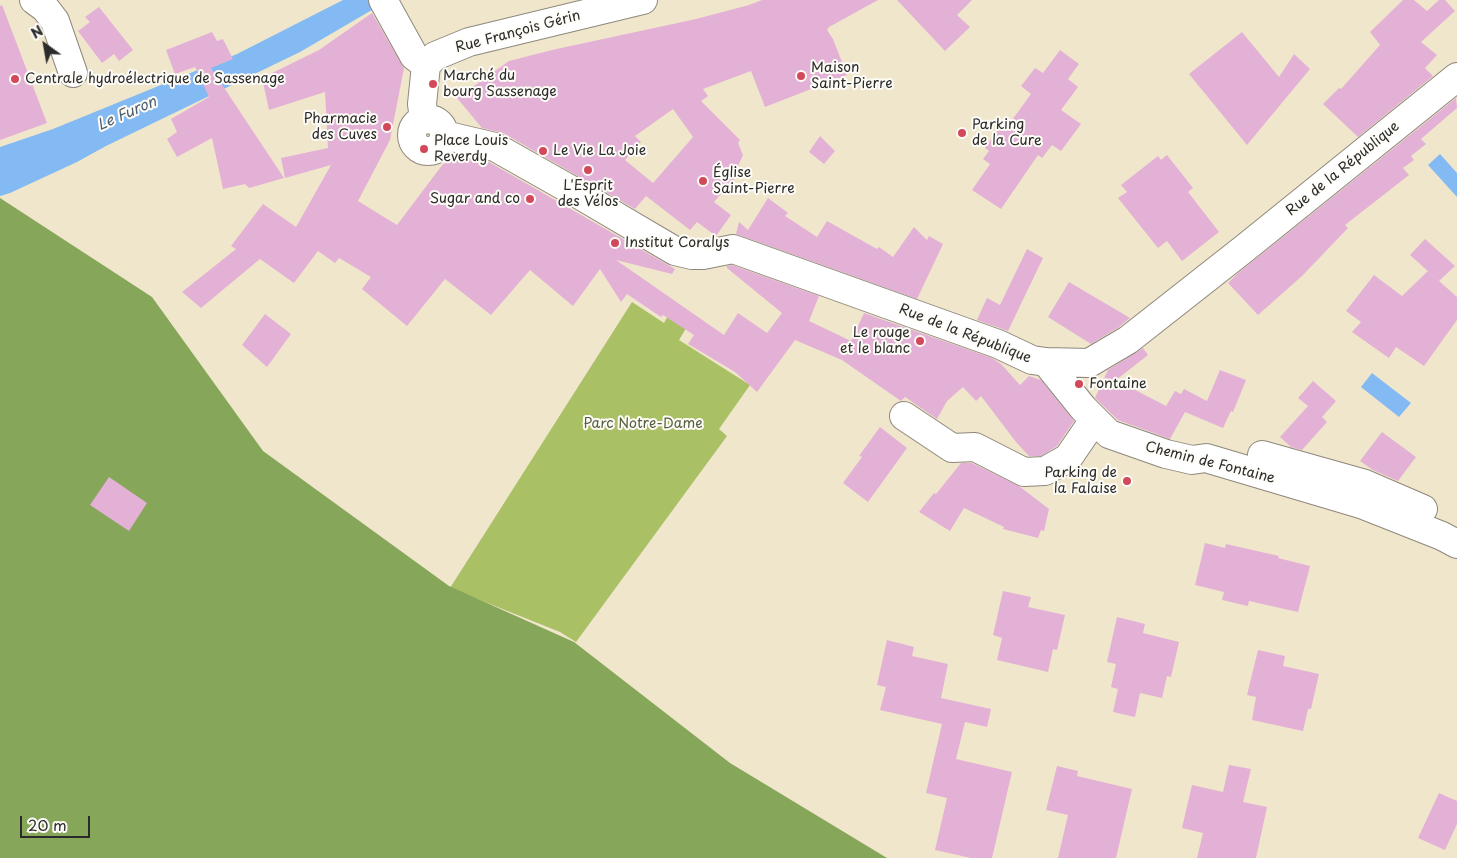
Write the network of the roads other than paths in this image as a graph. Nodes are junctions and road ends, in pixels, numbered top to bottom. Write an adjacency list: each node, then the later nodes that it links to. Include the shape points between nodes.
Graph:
1 (34, 0): 5 (street, via 55,21)
2 (643, 0): 4 (street, Rue François Gérin, via 469,42 435,56)
3 (385, 5): 4 (street, via 414,56)
4 (426, 65): 7 (street, Rue de la République, via 422,104 434,127 495,147 675,252 692,256 733,249 998,344 1032,360)
5 (73, 73)
6 (1457, 77): 7 (street, Rue de la République, via 1128,340 1089,364)
7 (1046, 362): 9 (street, Chemin de Fontaine)
8 (904, 416): 9 (street, via 952,448 974,447 1024,472 1045,471 1068,458)
9 (1094, 420): 11 (street, Chemin de Fontaine, via 1109,434 1166,454 1192,460 1206,458 1361,504)
10 (1262, 454): 11 (street, via 1365,484 1433,514 1441,518)
11 (1450, 540)

